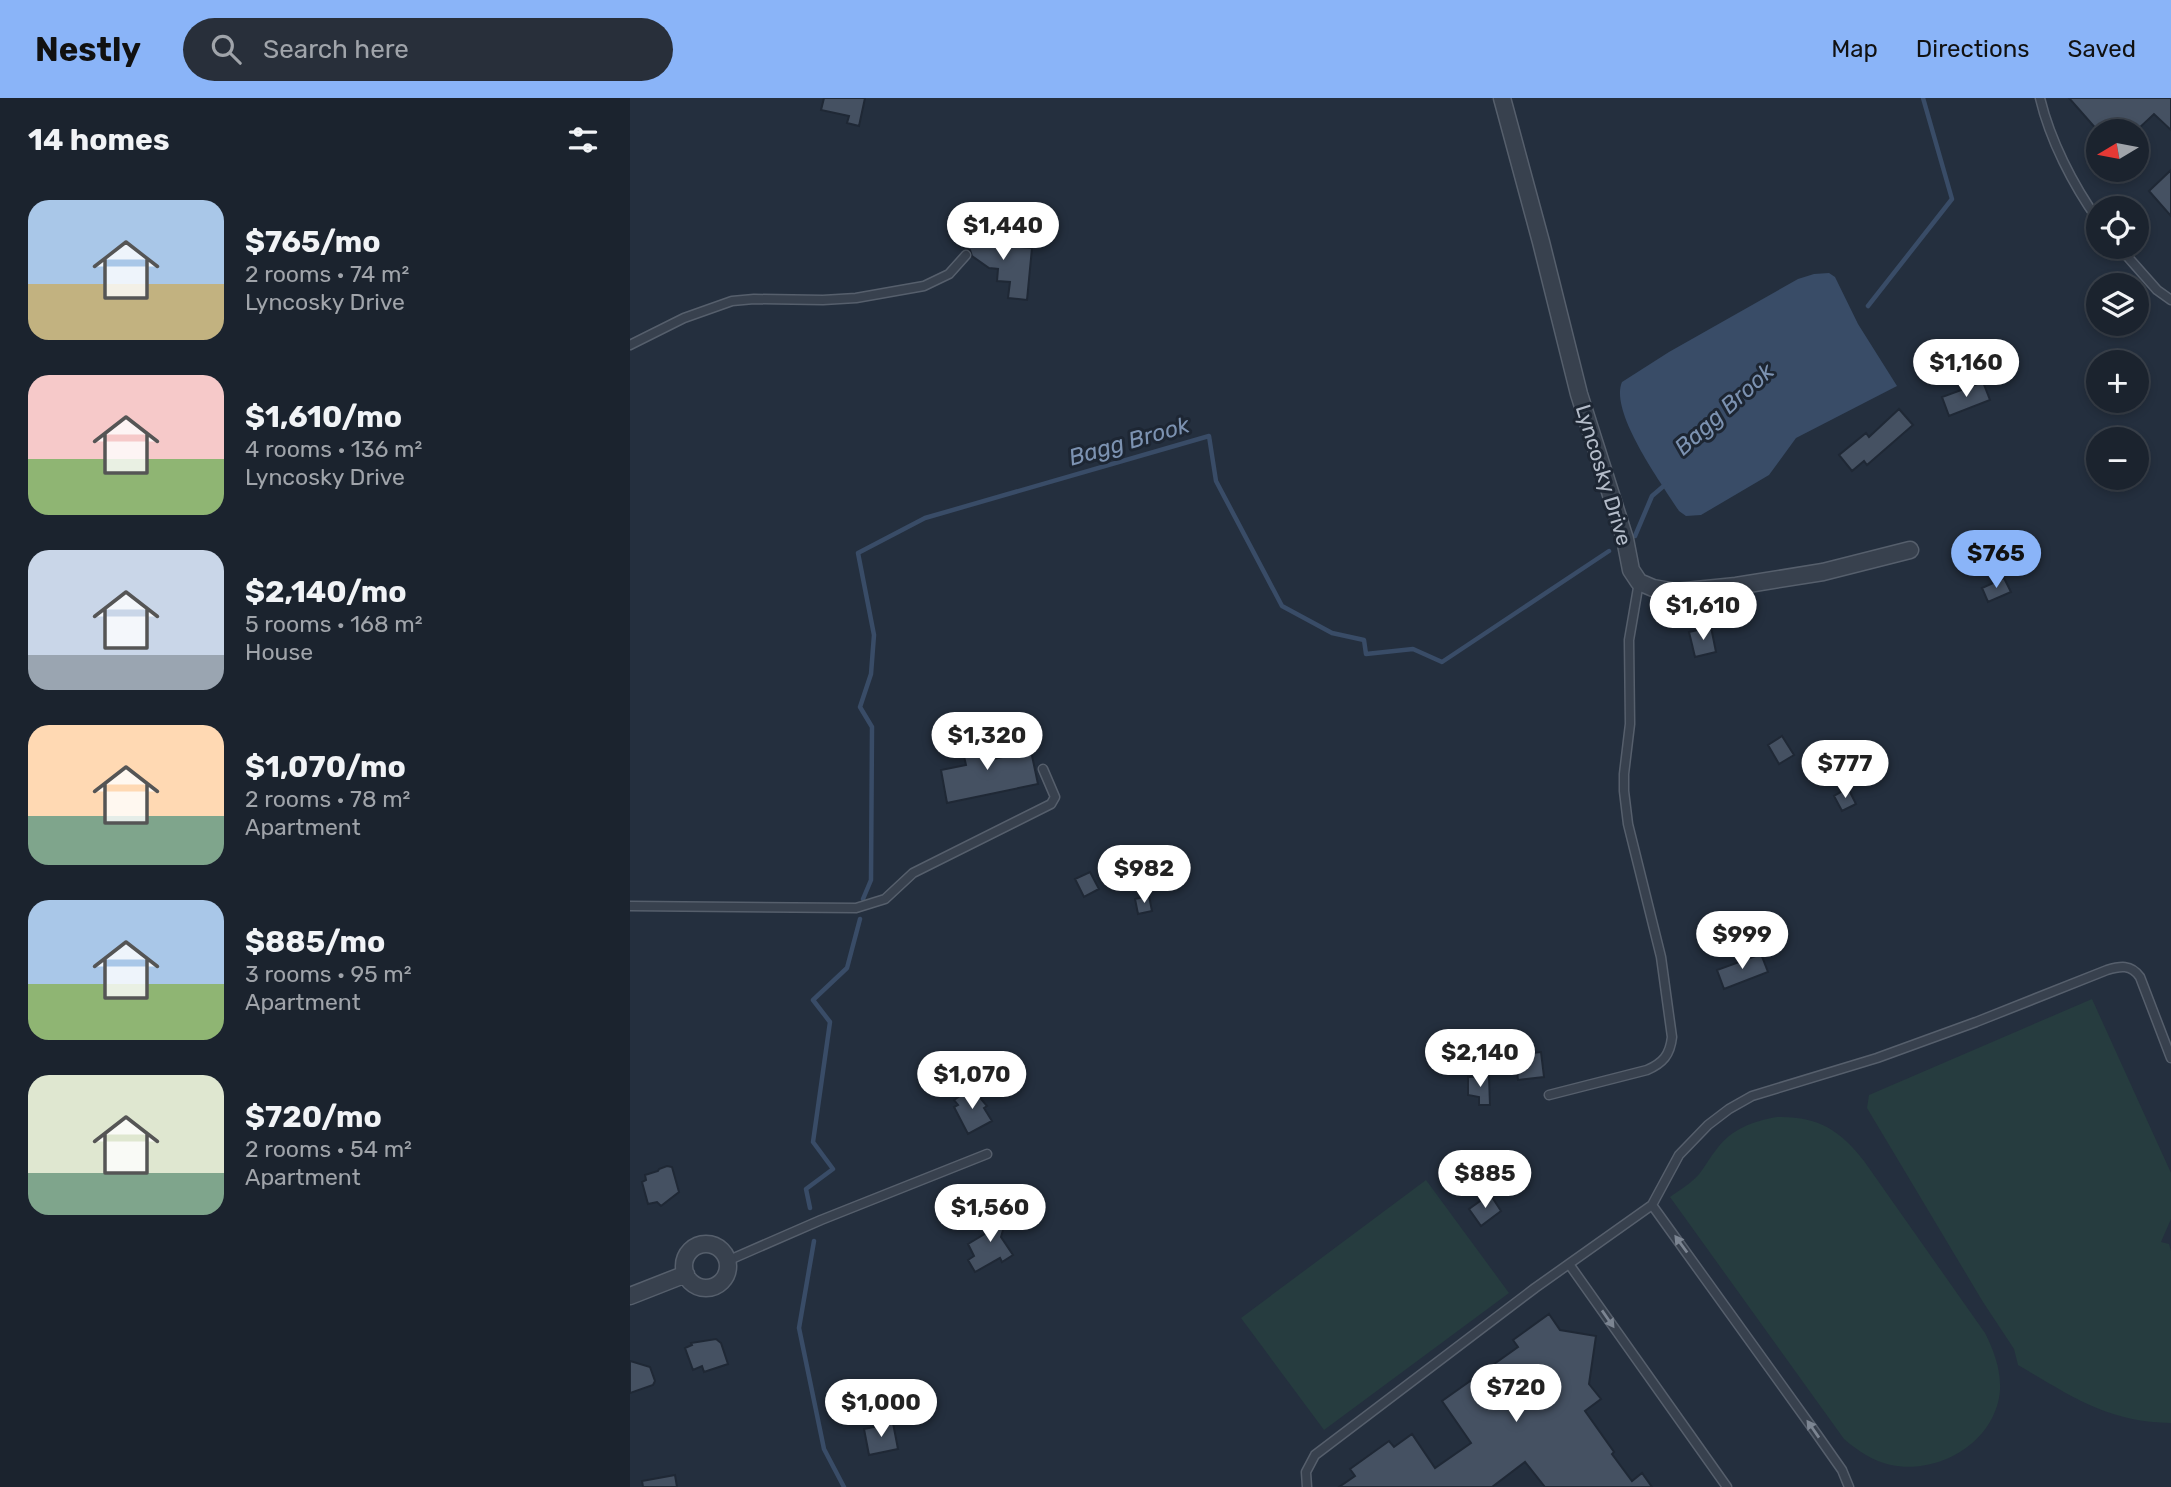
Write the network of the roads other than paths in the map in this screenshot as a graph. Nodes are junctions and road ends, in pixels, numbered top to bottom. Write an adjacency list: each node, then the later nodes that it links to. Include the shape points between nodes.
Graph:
1 (1502, 98): 9 (street, Lyncosky Drive, via 1579,394 1631,570)
2 (2040, 98): 3 (lane, via 2050,130)
3 (2086, 202)
4 (966, 255): 7 (lane, via 949,274 924,286 856,298 732,301)
5 (2130, 259): 6 (lane)
6 (2171, 300)
7 (630, 345)
8 (1910, 550): 9 (street, via 1823,572 1736,586 1676,592)
9 (1639, 582): 13 (lane, via 1629,640 1630,724 1624,791 1661,957 1671,1049 1647,1070)
10 (1043, 769): 11 (lane, via 1055,797 1051,804 913,873 885,899 856,908)
11 (630, 906)
12 (2171, 1058): 15 (lane, via 2140,976 2130,967 2107,970 1877,1058 1752,1096 1693,1139)
13 (1549, 1095)
14 (988, 1154): 16 (lane)
15 (1652, 1205): 17 (lane); 22 (lane, one-way to 15, via 1842,1470)
16 (727, 1261): 18 (street, via 724,1278 713,1287 698,1287); 18 (street, via 716,1247 699,1245 686,1257)
17 (1569, 1264): 20 (lane, via 1315,1455 1306,1472); 21 (lane, one-way to 21)
18 (685, 1274): 19 (street)
19 (630, 1296)
20 (1307, 1487)
21 (1727, 1487)
22 (1849, 1487)

